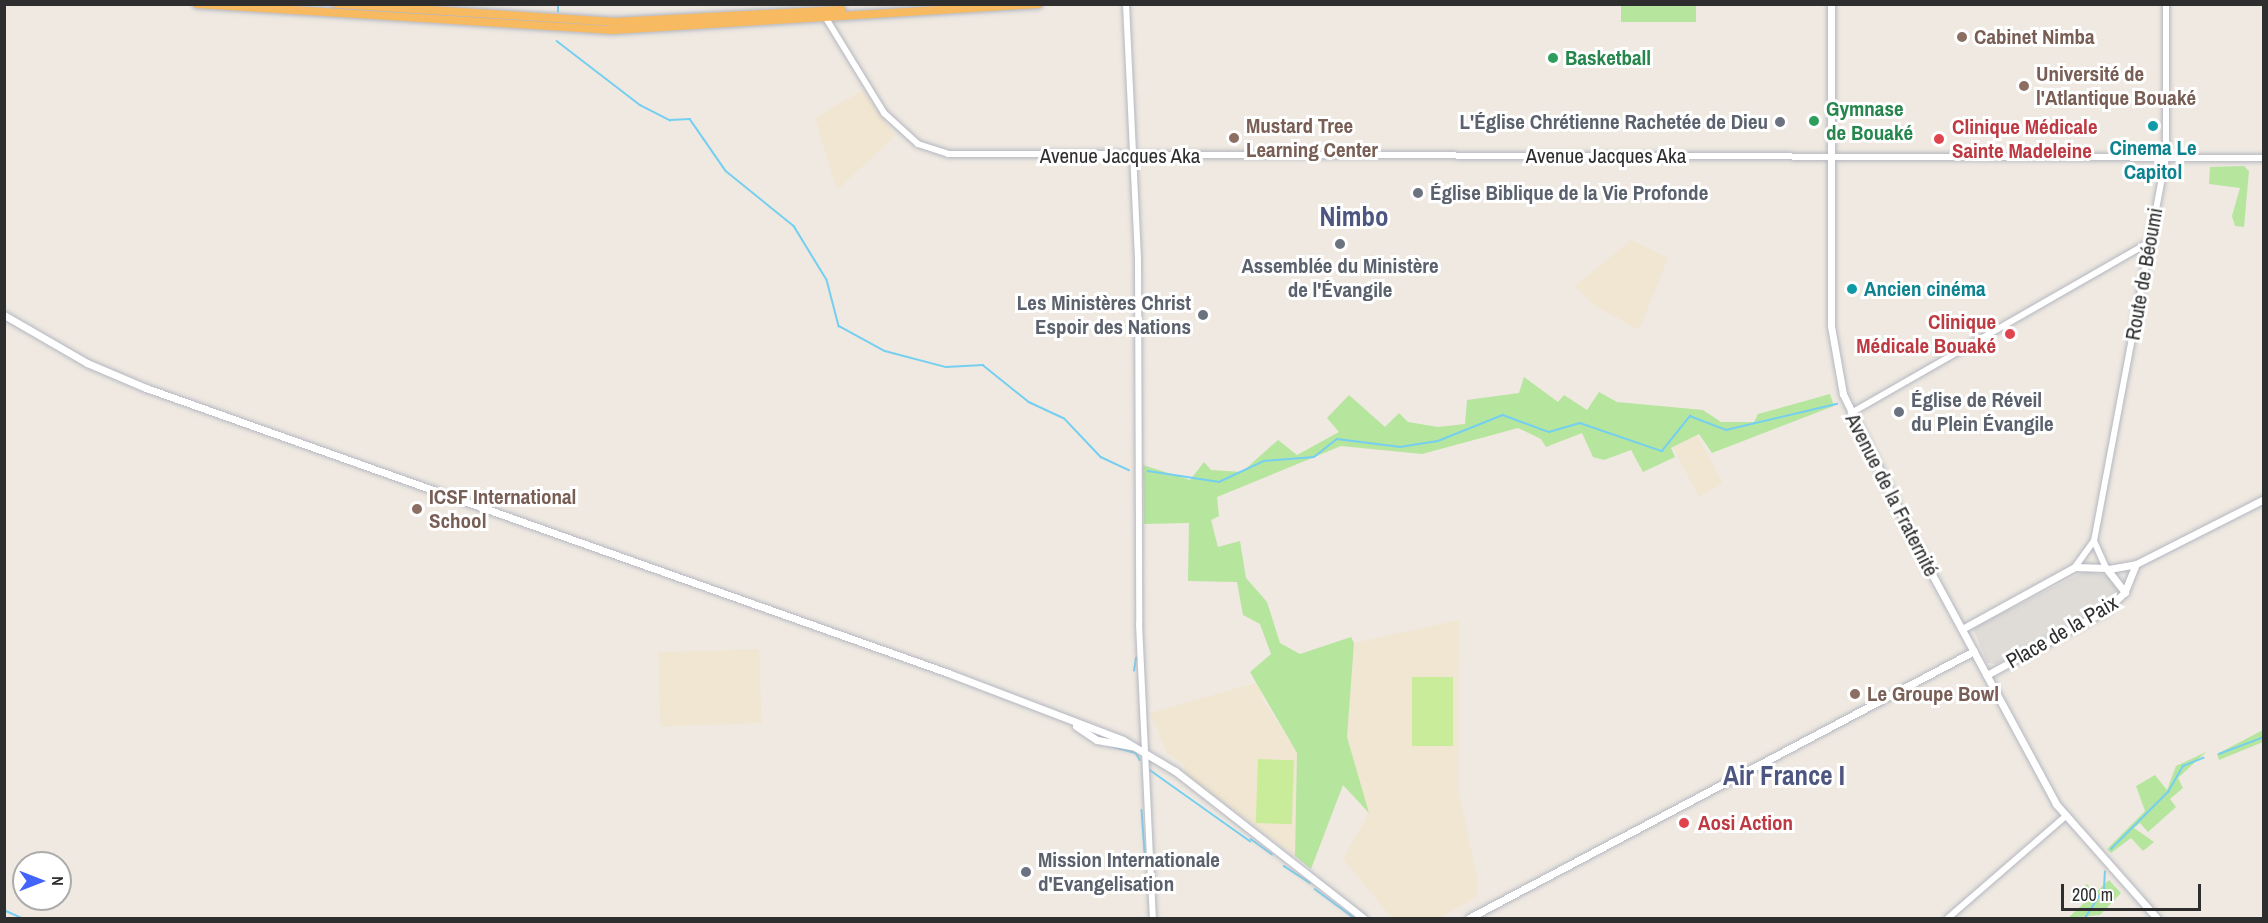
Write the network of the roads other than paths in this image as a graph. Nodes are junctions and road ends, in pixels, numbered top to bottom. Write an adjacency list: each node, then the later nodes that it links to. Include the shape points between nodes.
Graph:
1 (197, 4): 8 (highway, via 612,30)
2 (337, 4): 8 (highway, via 623,22)
3 (932, 4): 8 (highway)
4 (1038, 4): 8 (highway)
5 (1126, 4): 9 (street)
6 (1831, 4): 10 (main road, Avenue de la Fraternité)
7 (2166, 4): 11 (street, Route de Béoumi)
8 (824, 14): 9 (street, Avenue Jacques Aka, via 884,113 918,144 948,154)
9 (1135, 157): 10 (street, Avenue Jacques Aka); 25 (street)
10 (1831, 157): 11 (street, Avenue Jacques Aka); 15 (main road, Avenue de la Fraternité, via 1831,326)
11 (2166, 157): 12 (street, Avenue Jacques Aka); 13 (street, Route de Béoumi)
12 (2264, 158)
13 (2150, 242): 15 (street); 17 (street, Route de Béoumi)
14 (4, 315): 25 (main road, via 87,363 146,388 948,673 1071,723 1098,740 1134,746)
15 (1851, 412): 22 (main road, Avenue de la Fraternité)
16 (2264, 499): 18 (main road)
17 (2094, 541): 19 (street, Route de Béoumi); 20 (street)
18 (2136, 564): 20 (main road); 21 (main road)
19 (2075, 567): 20 (main road, Place de la Paix); 22 (main road)
20 (2107, 569): 21 (main road, Place de la Paix)
21 (2125, 591): 24 (main road, Place de la Paix, via 2106,610)
22 (1962, 629): 23 (main road, Avenue de la Fraternité)
23 (1974, 651): 24 (main road, Avenue de la Fraternité); 29 (main road)
24 (1987, 675): 26 (main road, Avenue de la Fraternité, via 2044,784)
25 (1144, 754): 27 (street); 28 (main road, via 1175,771)
26 (2067, 815): 30 (street); 31 (main road, Avenue de la Fraternité)
27 (1154, 918)
28 (1363, 918)
29 (1469, 918)
30 (1948, 918)
31 (2157, 918)

